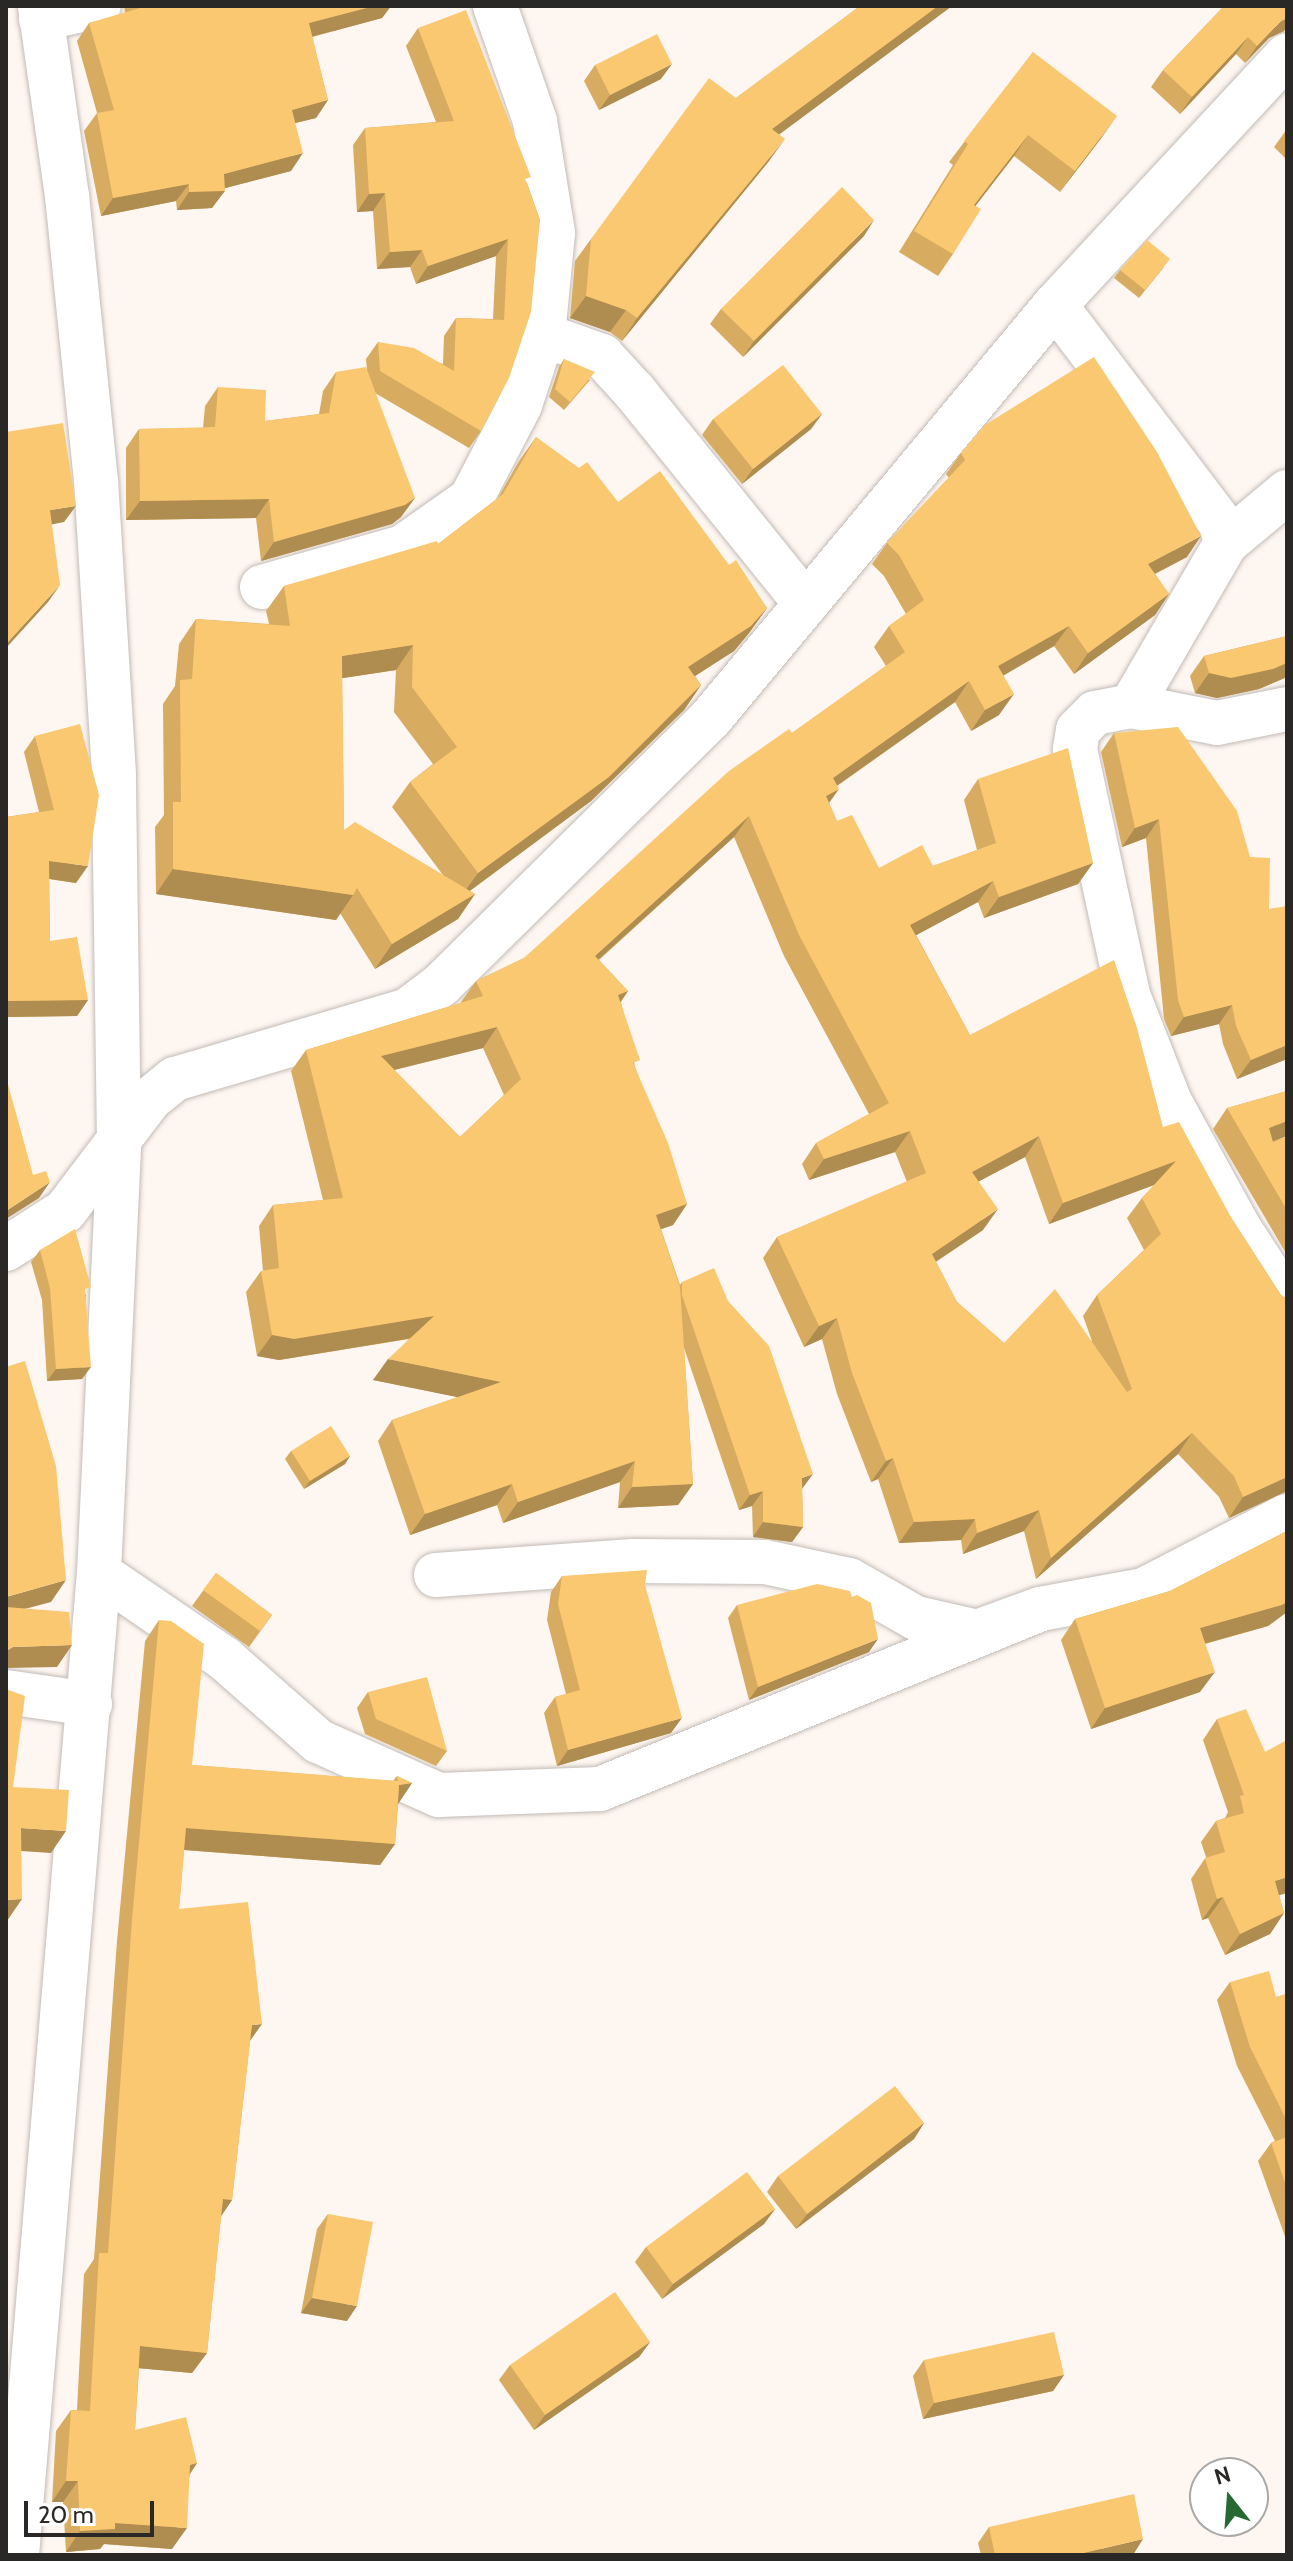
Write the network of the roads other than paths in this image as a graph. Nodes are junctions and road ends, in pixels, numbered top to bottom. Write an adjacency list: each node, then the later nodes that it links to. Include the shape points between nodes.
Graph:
1 (99, 6): 3 (street)
2 (495, 6): 6 (street, via 535,121 553,233)
3 (40, 13): 13 (street, via 67,196 96,481 114,774)
4 (1287, 55): 5 (street)
5 (1055, 305): 8 (street, via 1221,524); 10 (street)
6 (543, 335): 9 (street, via 520,405 471,499 403,547); 10 (street, via 602,356)
7 (1287, 492): 8 (street)
8 (1226, 543): 11 (street)
9 (262, 587)
10 (806, 604): 13 (street, via 710,719 425,999 408,1010 175,1079 150,1099)
11 (1131, 706): 12 (street, via 1217,723); 15 (street, via 1095,713 1078,730 1075,749 1128,995 1170,1102 1239,1228)
12 (1287, 709)
13 (119, 1143): 14 (street, via 65,1211); 17 (street)
14 (6, 1249)
15 (1287, 1302)
16 (1287, 1516): 19 (street, via 1144,1590)
17 (99, 1573): 19 (street, via 225,1659 318,1741 439,1795 600,1789); 21 (street)
18 (436, 1575): 19 (street, via 633,1561 765,1562 849,1580 916,1618 977,1632)
19 (1040, 1609)
20 (6, 1692): 21 (street)
21 (90, 1704): 22 (street)
22 (17, 2555)

